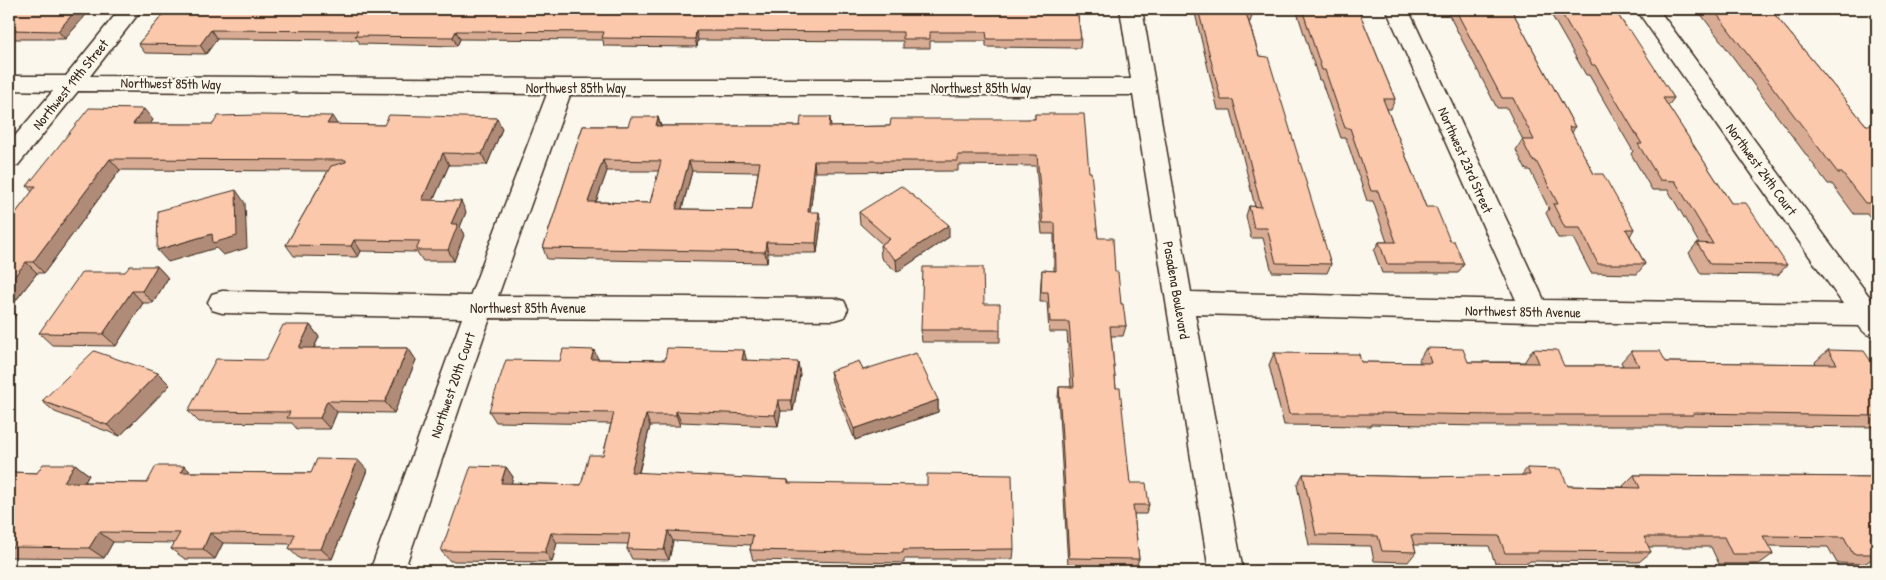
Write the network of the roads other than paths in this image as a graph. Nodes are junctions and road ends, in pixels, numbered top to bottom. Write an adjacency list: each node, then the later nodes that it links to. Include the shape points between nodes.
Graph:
1 (131, 9): 5 (street, Northwest 19th Street)
2 (1131, 9): 8 (street, Pasadena Boulevard)
3 (1397, 9): 14 (street, Northwest 23rd Street)
4 (1648, 9): 15 (street, Northwest 24th Court)
5 (73, 82): 6 (street, Northwest 85th Way); 7 (street, Northwest 85th Way); 9 (street, Northwest 19th Street)
6 (9, 83)
7 (562, 87): 8 (street, Northwest 85th Way); 12 (street, Northwest 20th Court)
8 (1143, 87): 11 (street, Pasadena Boulevard)
9 (9, 159)
10 (222, 302): 12 (street, Northwest 85th Avenue)
11 (1179, 303): 14 (street, Northwest 85th Avenue); 17 (street, Pasadena Boulevard)
12 (480, 306): 13 (street, Northwest 85th Avenue); 16 (street, Northwest 20th Court)
13 (834, 309)
14 (1535, 311): 15 (street, Northwest 85th Avenue)
15 (1872, 323)
16 (387, 571)
17 (1226, 571)

